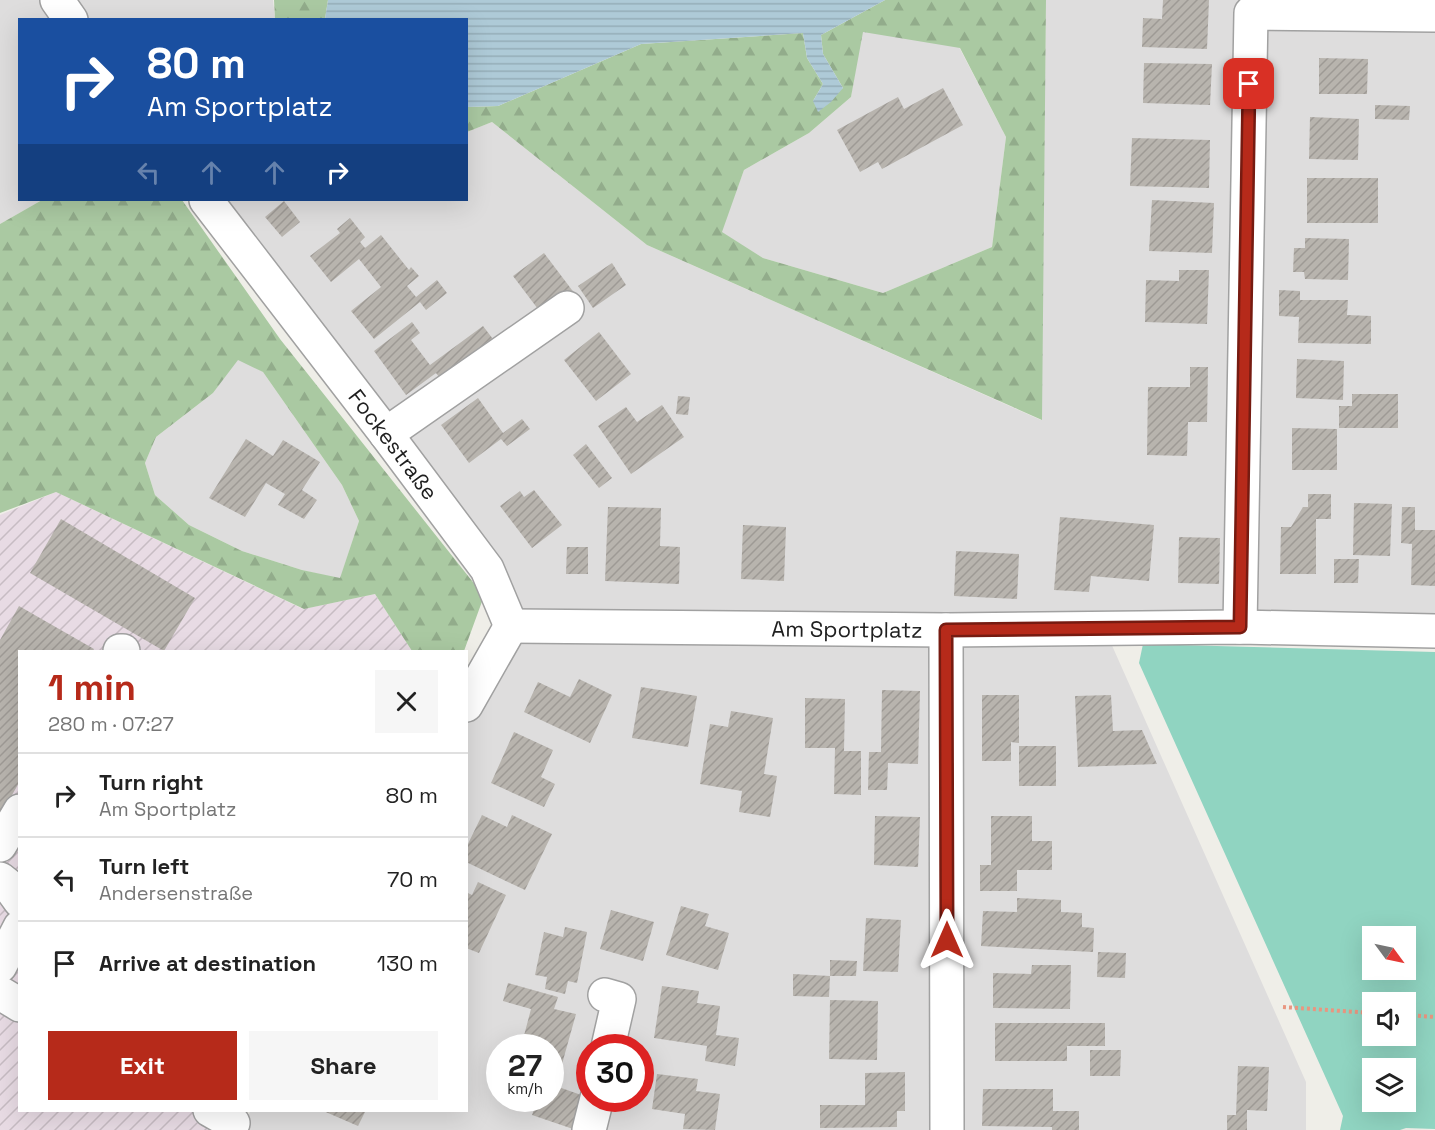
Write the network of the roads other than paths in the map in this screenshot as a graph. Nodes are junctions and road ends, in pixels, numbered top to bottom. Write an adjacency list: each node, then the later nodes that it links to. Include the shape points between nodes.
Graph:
1 (57, 0): 4 (street)
2 (1250, 7): 3 (street); 9 (street)
3 (1435, 15)
4 (70, 18)
5 (207, 201): 7 (street, Fockestraße)
6 (567, 308): 7 (street)
7 (386, 434): 8 (street, Fockestraße, via 487,569)
8 (511, 626): 10 (street, Am Sportplatz); 12 (street)
9 (1240, 627): 10 (street, Am Sportplatz); 11 (street, Am Sportplatz)
10 (946, 630): 25 (street)
11 (1435, 631)
12 (468, 701)
13 (18, 814): 14 (street)
14 (0, 845)
15 (0, 879): 16 (street)
16 (18, 898)
17 (18, 931): 18 (street)
18 (0, 966)
19 (0, 993): 21 (street)
20 (605, 995): 22 (street, via 619,999)
21 (18, 1004)
22 (611, 1034)
23 (594, 1112): 24 (street)
24 (589, 1130)
25 (947, 1130)

